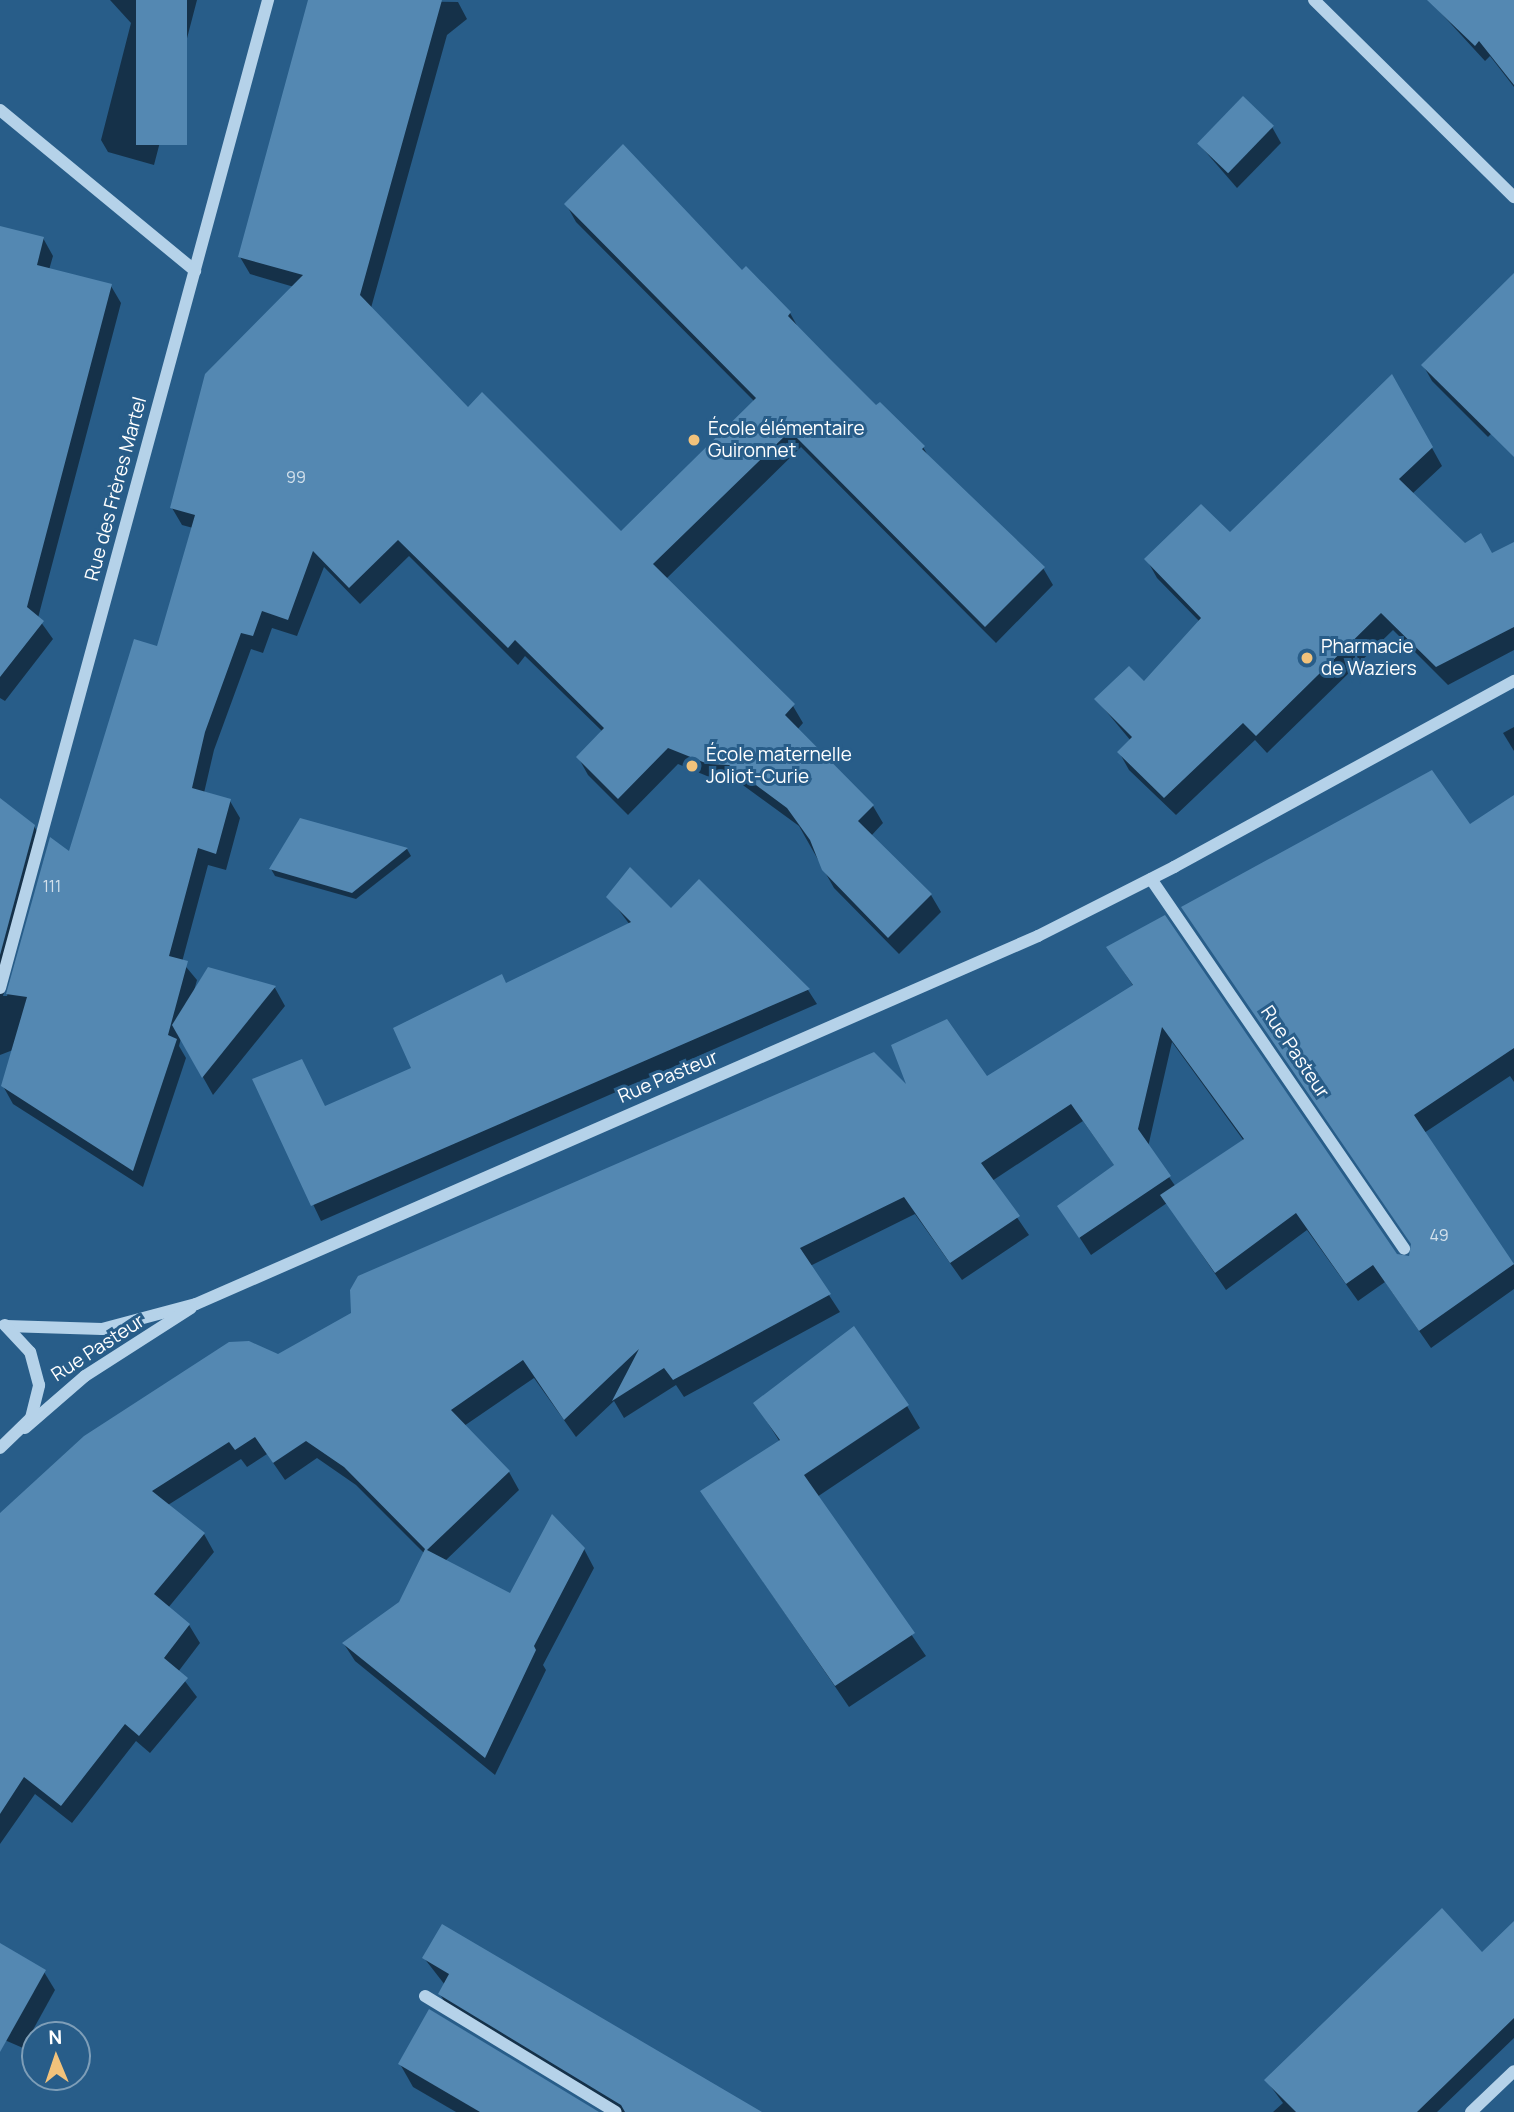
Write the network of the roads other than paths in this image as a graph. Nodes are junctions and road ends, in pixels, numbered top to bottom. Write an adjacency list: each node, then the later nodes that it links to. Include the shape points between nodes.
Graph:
1 (268, 0): 5 (street, Rue des Frères Martel)
2 (1314, 0): 4 (street)
3 (0, 110): 5 (street)
4 (1514, 197)
5 (195, 271): 8 (street, Rue des Frères Martel)
6 (1514, 681): 7 (street, Rue Pasteur)
7 (1152, 879): 9 (street, Rue Pasteur); 10 (street, Rue Pasteur, via 885,1006)
8 (0, 988)
9 (1404, 1249)
10 (196, 1304): 11 (street, Rue Pasteur, via 102,1329); 12 (street, Rue Pasteur, via 172,1325 85,1376)
11 (3, 1325): 12 (street, via 30,1352 38,1373 38,1397)
12 (24, 1428): 13 (street, Rue Pasteur)
13 (0, 1448)
14 (425, 1996): 16 (street)
15 (1514, 2071): 17 (street)
16 (616, 2112)
17 (1471, 2112)

